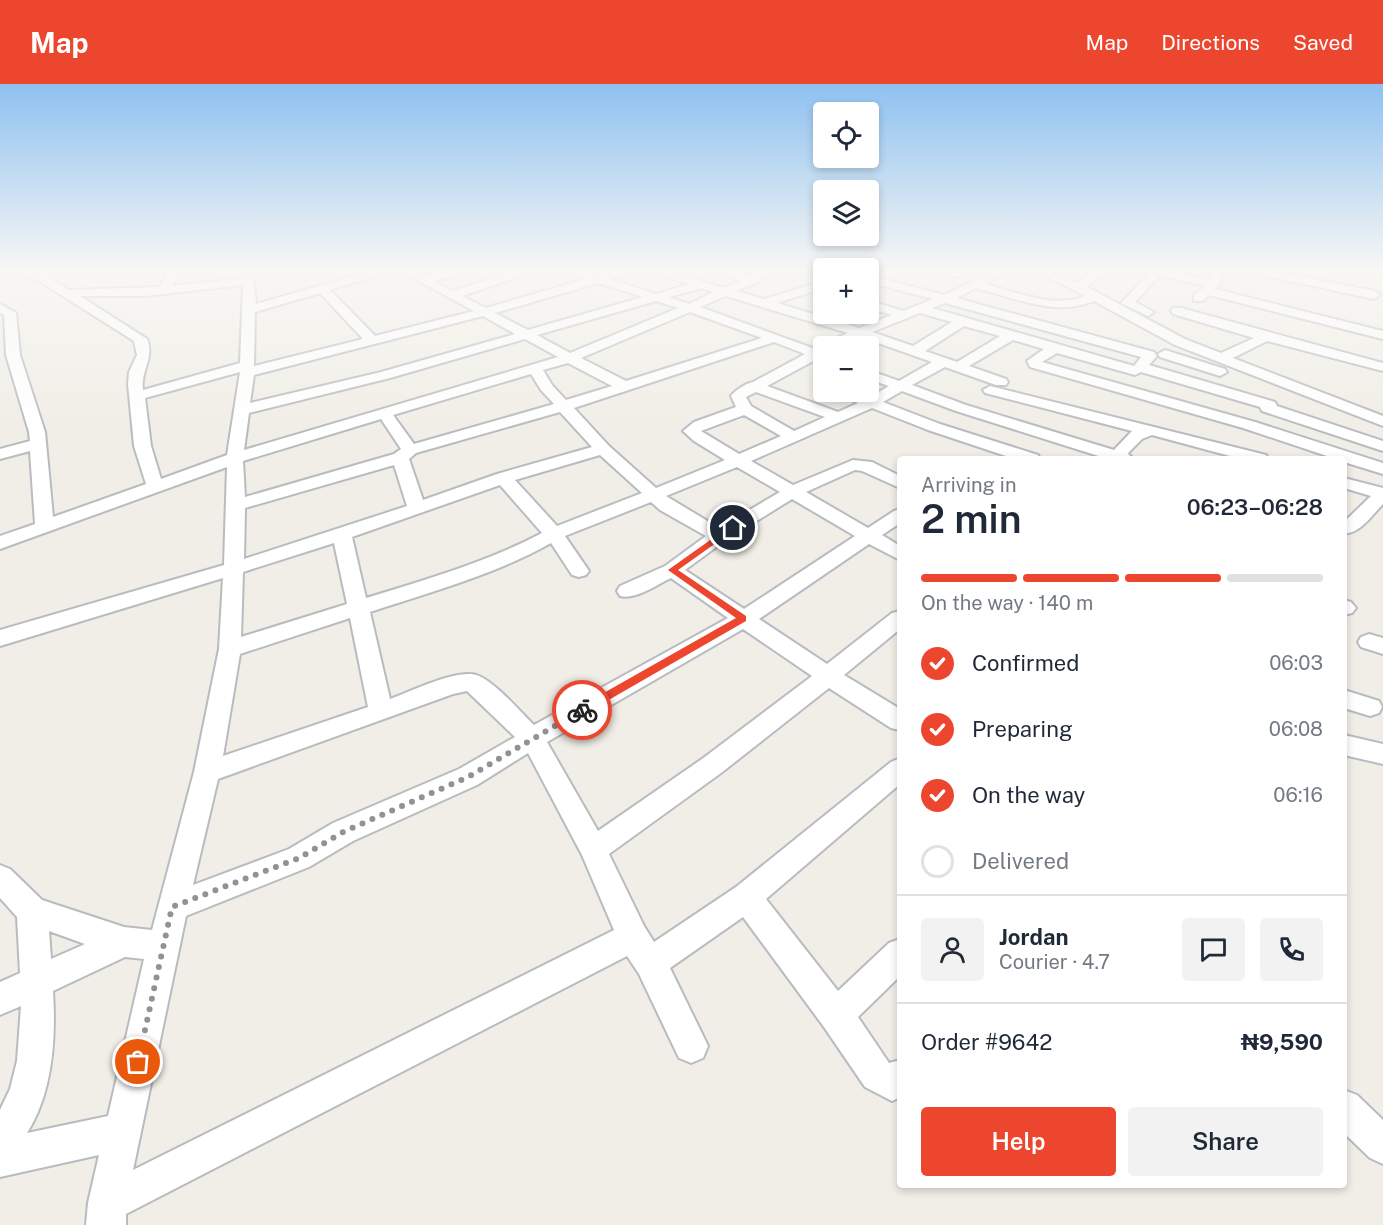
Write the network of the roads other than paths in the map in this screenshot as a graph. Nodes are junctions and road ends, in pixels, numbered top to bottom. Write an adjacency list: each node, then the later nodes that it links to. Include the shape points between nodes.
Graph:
1 (114, 322): 58 (street, via 140,339 145,349 135,378)
2 (249, 322): 47 (street)
3 (354, 322): 30 (street)
4 (446, 322): 30 (street)
5 (501, 322): 23 (street)
6 (567, 322): 23 (street)
7 (654, 322): 40 (street)
8 (733, 322): 29 (street)
9 (830, 322): 22 (street)
10 (885, 322): 22 (street)
11 (961, 322): 35 (street)
12 (967, 322): 26 (street)
13 (1035, 322): 27 (street)
14 (1131, 322): 20 (street)
15 (1151, 322): 20 (street)
16 (1215, 322): 19 (street)
17 (1300, 322): 31 (street)
18 (1107, 325): 27 (street)
19 (1224, 325): 28 (street); 32 (street)
20 (1139, 328): 32 (street); 33 (street)
21 (6, 331): 38 (street, via 10,339)
22 (860, 332): 25 (street); 35 (street)
23 (525, 334): 40 (street); 59 (street)
24 (1383, 335): 31 (street)
25 (851, 336)
26 (1010, 336): 34 (street); 44 (street)
27 (1088, 337): 33 (street); 34 (street)
28 (1266, 337): 31 (street); 41 (street)
29 (774, 338): 36 (street); 53 (street)
30 (372, 341): 47 (street)
31 (1342, 341): 43 (street); 45 (street)
32 (1180, 342): 41 (street)
33 (1113, 344): 48 (street, via 1149,355)
34 (1061, 350): 48 (street); 51 (street, via 1035,364)
35 (915, 351): 42 (street)
36 (813, 352)
37 (1165, 354): 57 (street)
38 (7, 357): 72 (street, via 37,432)
39 (813, 357): 54 (street)
40 (568, 358): 46 (street); 53 (street)
41 (1222, 358): 57 (street)
42 (943, 362): 44 (street); 52 (street)
43 (1317, 364)
44 (958, 367): 55 (street)
45 (1383, 367)
46 (535, 368): 59 (street); 61 (street)
47 (247, 369): 58 (street); 66 (street)
48 (1138, 369): 56 (street); 62 (street)
49 (1016, 372): 55 (street)
50 (879, 378): 52 (street)
51 (1087, 379): 56 (street); 64 (street)
52 (901, 385): 60 (street); 63 (street)
53 (624, 386): 61 (street)
54 (752, 386): 65 (street, via 738,396); 67 (street)
55 (995, 386): 63 (street); 64 (street)
56 (1116, 387): 69 (street)
57 (1288, 390): 62 (street); 68 (street)
58 (137, 396): 90 (street, via 145,465)
59 (391, 396): 66 (street); 76 (street); 84 (street)
60 (870, 403): 67 (street); 77 (street)
61 (564, 406): 74 (street); 76 (street)
62 (1268, 406): 69 (street); 73 (street)
63 (961, 408): 78 (street)
64 (1053, 408): 70 (street)
65 (745, 409): 71 (street); 85 (street, via 691,430)
66 (242, 410): 84 (street)
67 (838, 417): 71 (street)
68 (1383, 421)
69 (1249, 425): 81 (street, via 1241,447); 82 (street)
70 (1143, 430): 79 (street); 80 (street)
71 (792, 436): 85 (street)
72 (38, 444): 75 (street); 97 (street)
73 (1383, 446)
74 (603, 449): 87 (street); 92 (street)
75 (0, 454)
76 (405, 454): 94 (street); 95 (street)
77 (1023, 456)
78 (1113, 456)
79 (1122, 456)
80 (1243, 456)
81 (1248, 456)
82 (1343, 456)
83 (1347, 457): 86 (street)
84 (235, 458): 90 (street); 94 (street)
85 (739, 460): 91 (street); 92 (street)
86 (1383, 469)
87 (503, 478): 95 (street); 100 (street)
88 (897, 482): 91 (street, via 866,466 853,465)
89 (1347, 484): 93 (street)
90 (156, 488): 97 (street)
91 (793, 491): 101 (street); 102 (street)
92 (653, 493): 100 (street); 101 (street, via 666,506)
93 (1383, 494): 98 (street)
94 (236, 506): 105 (street)
95 (417, 509): 99 (street)
96 (897, 517): 102 (street)
97 (45, 528): 103 (street)
98 (1348, 528)
99 (342, 534): 105 (street); 109 (street)
100 (554, 534): 107 (street); 109 (street, via 498,561)
101 (719, 536): 106 (street)
102 (870, 537): 104 (street); 110 (street)
103 (0, 543)
104 (897, 552)
105 (233, 569): 112 (street); 113 (street)
106 (672, 570): 108 (street); 110 (street)
107 (579, 571)
108 (627, 591)
109 (358, 609): 113 (street); 117 (street)
110 (743, 619): 114 (street); 119 (street)
111 (897, 620): 114 (street)
112 (0, 638)
113 (230, 649): 123 (street)
114 (828, 676): 118 (street); 124 (street, via 758,733)
115 (1347, 700): 116 (street)
116 (1370, 707)
117 (381, 712): 119 (street, via 471,682); 123 (street)
118 (897, 719)
119 (532, 739): 124 (street); 127 (street, via 468,777 343,832 299,858)
120 (1347, 746): 121 (street)
121 (1383, 754)
122 (897, 771): 126 (street)
123 (207, 772): 127 (street)
124 (593, 849): 131 (street)
125 (0, 878): 128 (street)
126 (746, 897): 131 (street); 135 (street)
127 (172, 907): 130 (street)
128 (32, 911): 129 (street); 133 (street)
129 (124, 942): 130 (street); 133 (street)
130 (163, 946): 139 (street)
131 (642, 950): 136 (street); 143 (street, via 442,1031)
132 (897, 957): 135 (street)
133 (36, 982): 134 (street); 140 (street, via 39,1029 28,1089 10,1130)
134 (0, 999)
135 (836, 1015): 137 (street, via 877,1075 892,1083)
136 (691, 1046)
137 (897, 1080)
138 (1347, 1111): 141 (street)
139 (123, 1131): 142 (street); 143 (street)
140 (0, 1142)
141 (1383, 1145)
142 (0, 1158)
143 (106, 1214)

